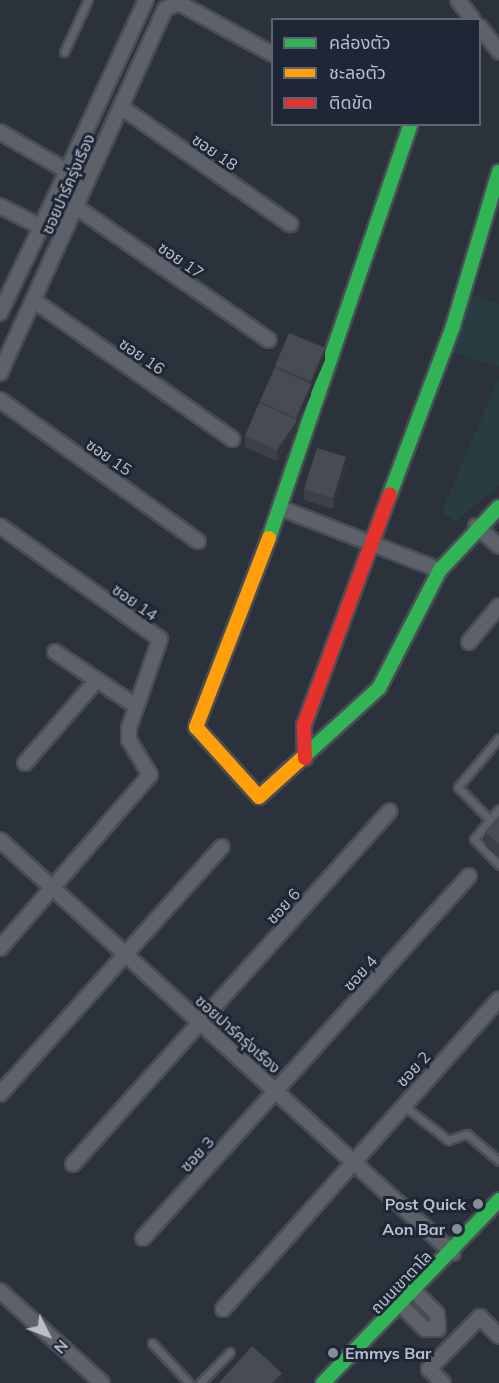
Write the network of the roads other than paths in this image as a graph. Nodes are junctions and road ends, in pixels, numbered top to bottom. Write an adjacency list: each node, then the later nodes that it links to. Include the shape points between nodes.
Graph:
1 (88, 0): 7 (lane)
2 (146, 0): 12 (street)
3 (458, 0): 4 (street)
4 (472, 18)
5 (481, 28): 6 (street)
6 (499, 51)
7 (63, 52)
8 (271, 53): 9 (street, ซอยปาร์ครุ่งเรือง, via 179,3 165,9)
9 (121, 107): 15 (street, ซอยปาร์ครุ่งเรือง); 16 (street, ซอย 18)
10 (410, 126): 25 (street)
11 (0, 132): 12 (street)
12 (67, 171): 17 (street)
13 (499, 172): 29 (street, via 453,326)
14 (0, 206): 17 (street)
15 (76, 207): 18 (street, ซอยปาร์ครุ่งเรือง); 20 (street, ซอย 17)
16 (290, 224)
17 (41, 226): 19 (street)
18 (33, 300): 21 (street, ซอยปาร์ครุ่งเรือง); 23 (street, ซอย 16)
19 (0, 313)
20 (269, 340)
21 (0, 374)
22 (0, 400): 28 (street, ซอย 15)
23 (232, 439)
24 (499, 507): 27 (street)
25 (280, 508): 29 (street); 38 (street, via 196,727 259,797)
26 (0, 526): 36 (street, ซอย 14, via 160,639)
27 (476, 526): 30 (street); 31 (street)
28 (198, 541)
29 (374, 543): 31 (street); 38 (street, via 304,725)
30 (499, 546)
31 (440, 570): 38 (street, via 379,688)
32 (499, 606): 33 (street)
33 (469, 642)
34 (55, 652): 35 (street)
35 (96, 681): 36 (street); 39 (street)
36 (135, 706): 47 (street, ซอย 14, via 129,740 150,776)
37 (499, 738): 42 (lane, via 458,787)
38 (305, 758)
39 (25, 763)
40 (499, 809): 42 (lane)
41 (390, 811): 51 (street, ซอย 6)
42 (490, 820): 45 (lane, via 474,839)
43 (0, 840): 47 (street, ซอยปาร์ครุ่งเรือง)
44 (222, 847): 49 (street)
45 (499, 865)
46 (469, 876): 52 (street, ซอย 4)
47 (53, 888): 48 (street); 49 (street, ซอยปาร์ครุ่งเรือง)
48 (0, 948)
49 (127, 956): 51 (street, ซอยปาร์ครุ่งเรือง); 53 (street)
50 (499, 999): 54 (street, ซอย 2)
51 (201, 1023): 52 (street, ซอยปาร์ครุ่งเรือง); 57 (street, ซอย 6)
52 (276, 1092): 55 (street, ซอยปาร์ครุ่งเรือง); 59 (street, ซอย 3)
53 (0, 1094)
54 (402, 1105): 55 (street, ซอย 2); 56 (lane, via 448,1140 466,1134)
55 (352, 1161): 60 (street, ซอยปาร์ครุ่งเรือง); 64 (street, ซอย 2)
56 (499, 1161)
57 (74, 1164)
58 (499, 1200): 60 (street, ถนนเขาตาโล)
59 (143, 1238)
60 (453, 1253): 62 (street, ถนนเขาตาโล)
61 (0, 1291): 70 (street)
62 (415, 1292): 63 (street, ถนนเขาตาโล); 65 (street, via 437,1314)
63 (402, 1306): 65 (street, via 425,1329); 73 (street, ถนนเขาตาโล)
64 (223, 1309)
65 (438, 1329): 68 (street)
66 (499, 1336): 68 (street, via 480,1317)
67 (152, 1343): 71 (lane)
68 (454, 1343): 74 (street, via 429,1369)
69 (230, 1352): 72 (lane)
70 (102, 1383)
71 (189, 1383)
72 (200, 1383)
73 (323, 1383)
74 (443, 1383)

